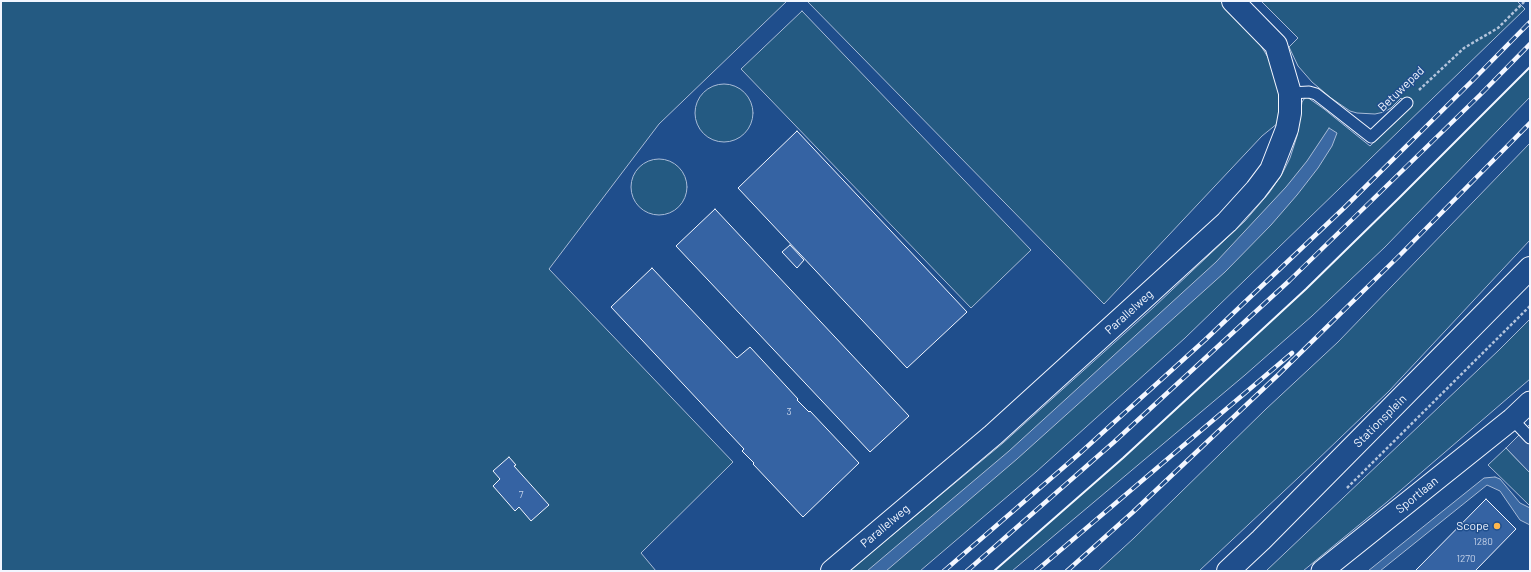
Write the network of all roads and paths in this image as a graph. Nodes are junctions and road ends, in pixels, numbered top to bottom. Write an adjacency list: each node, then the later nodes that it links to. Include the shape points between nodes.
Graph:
1 (1233, 1): 3 (street, Parallelweg, via 1276,45)
2 (1525, 1): 4 (path, Betuwepad, via 1498,28 1464,48)
3 (1290, 93): 4 (lane, Betuwepad, via 1316,94 1370,137); 9 (street, Parallelweg, via 1287,129 1272,170 1227,222 994,435)
4 (1407, 103)
5 (1530, 268): 10 (street, Stationsplein, via 1267,535)
6 (1530, 402): 7 (street, Sportlaan)
7 (1512, 419): 8 (lane); 11 (street, Sportlaan)
8 (1530, 438)
9 (832, 571)
10 (1228, 571)
11 (1322, 571)

